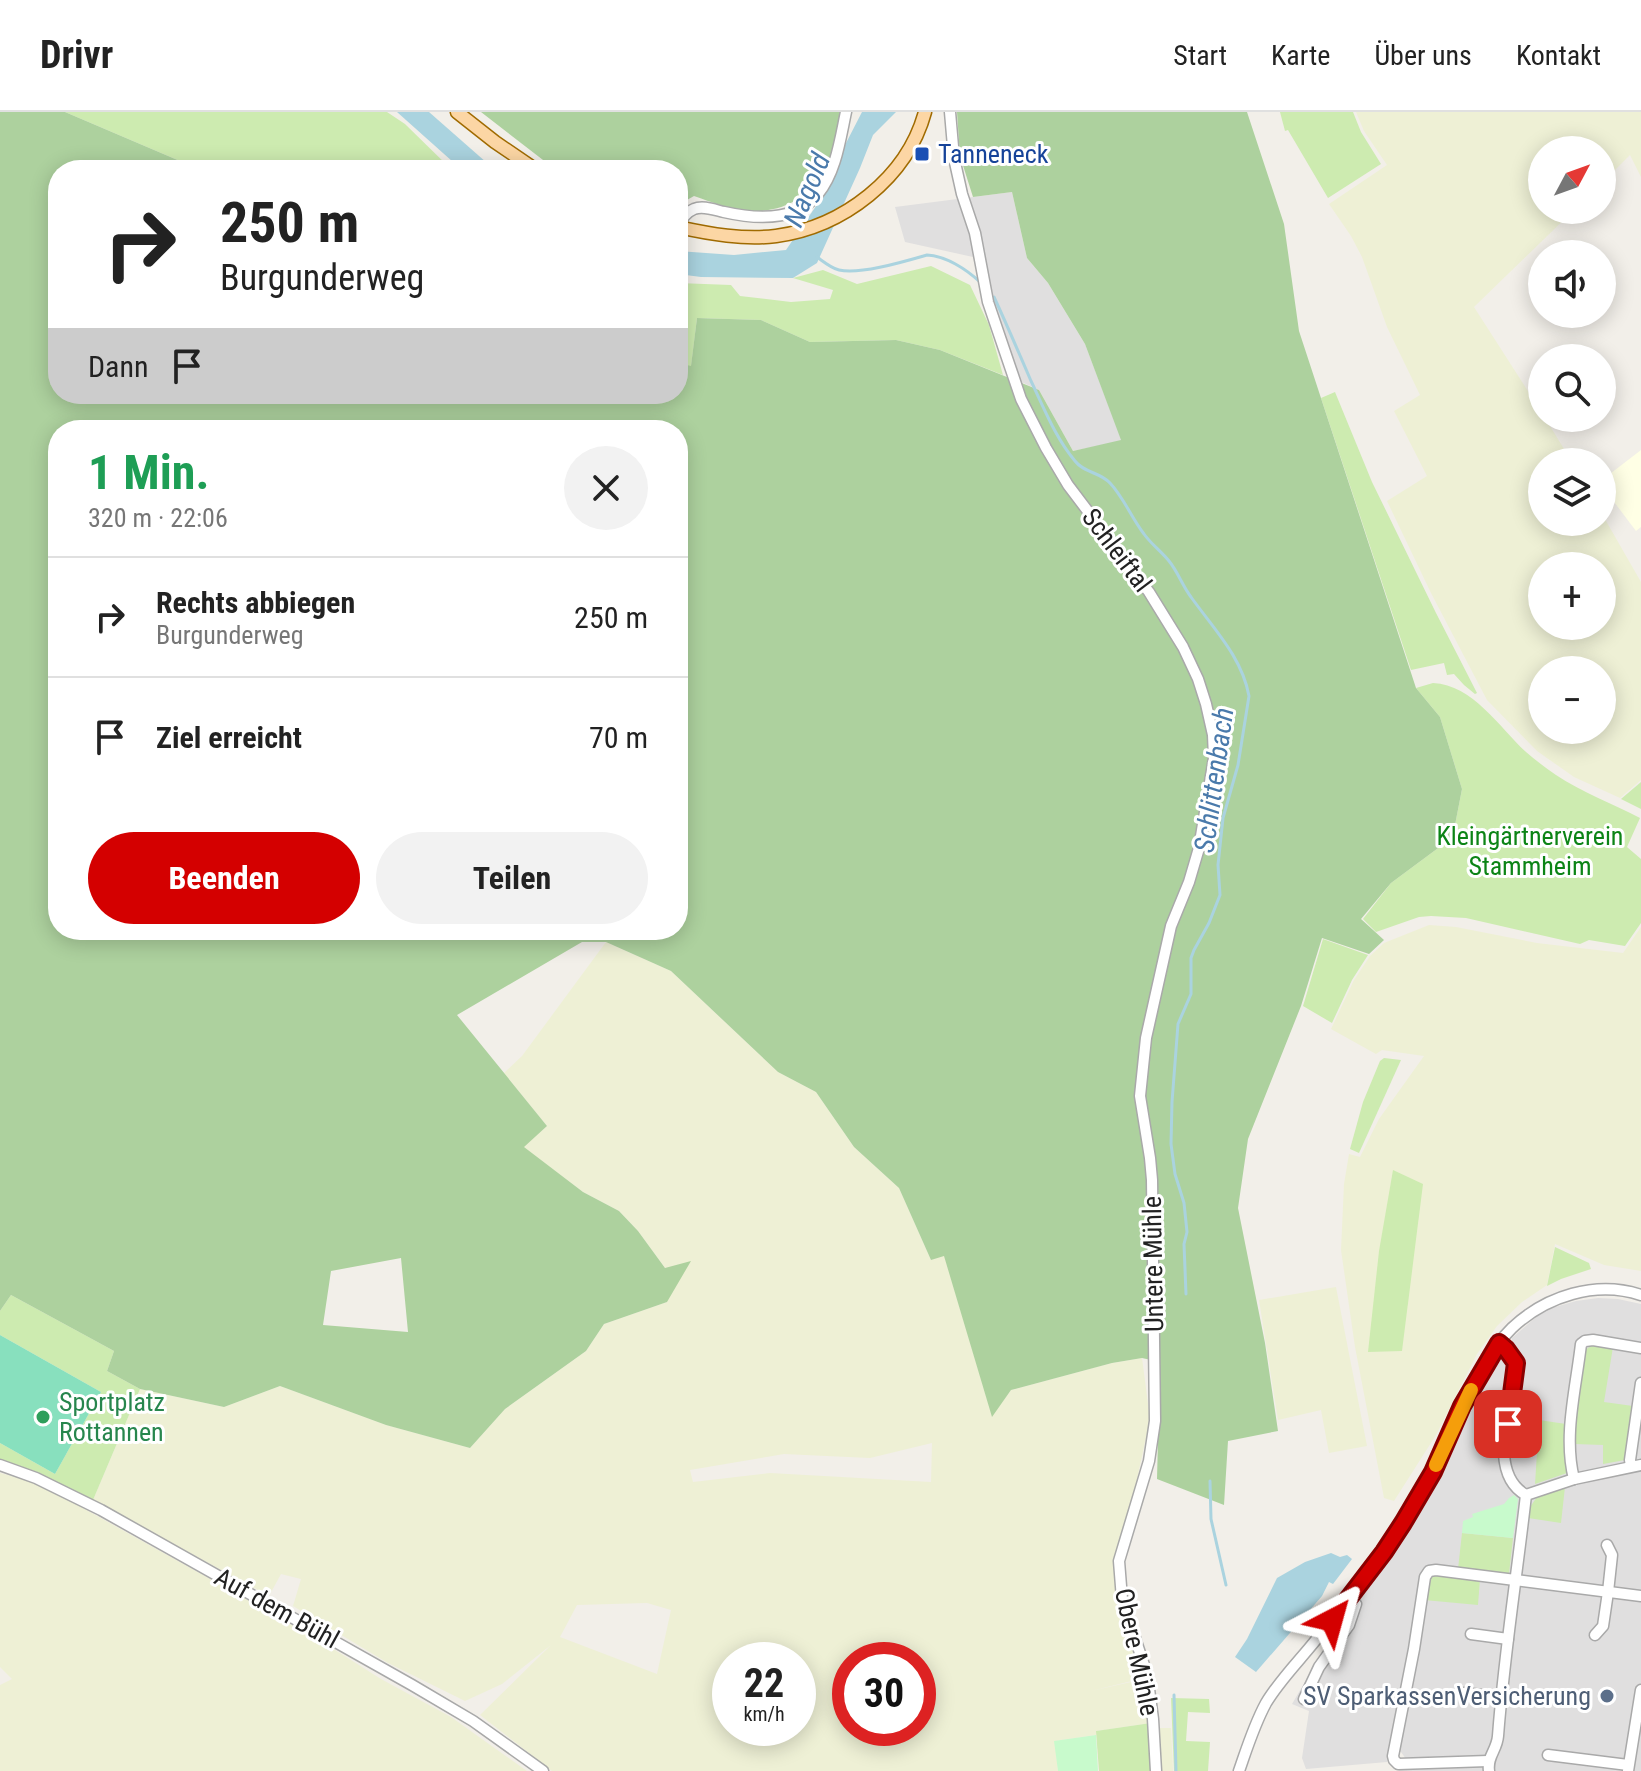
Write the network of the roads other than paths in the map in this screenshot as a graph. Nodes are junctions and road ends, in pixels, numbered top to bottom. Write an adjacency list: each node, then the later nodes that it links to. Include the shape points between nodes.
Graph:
1 (457, 112): 5 (main road)
2 (846, 112): 6 (street, via 833,167 806,205 777,216 747,218 704,208)
3 (925, 112): 7 (main road, via 904,159 876,190 842,214 776,236 724,236)
4 (950, 112): 8 (street, Schleiftal, via 954,158 988,302 1021,399 1068,485 1149,592 1183,647 1206,704 1214,758 1206,817)
5 (521, 160)
6 (688, 214)
7 (688, 229)
8 (1156, 992): 17 (street, Untere Mühle, via 1140,1096 1152,1180 1155,1421 1149,1461)
9 (1641, 1295): 10 (street, via 1611,1288 1551,1300)
10 (1499, 1343): 16 (street, via 1516,1363 1504,1468); 22 (street, via 1462,1406 1433,1472)
11 (1641, 1348): 15 (street, via 1593,1340 1581,1344 1569,1441)
12 (1641, 1383): 14 (street, via 1630,1460)
13 (0, 1465): 33 (street, Auf dem Bühl, via 101,1510 412,1685)
14 (1636, 1466): 15 (street)
15 (1574, 1479): 16 (street)
16 (1526, 1495): 19 (street)
17 (1126, 1534): 34 (street, Obere Mühle, via 1119,1561 1122,1599 1147,1674)
18 (1607, 1545): 20 (street, via 1612,1555)
19 (1517, 1580): 20 (street); 25 (street); 32 (street, via 1429,1571 1393,1756 1398,1764)
20 (1608, 1592): 21 (street); 24 (street, via 1603,1626)
21 (1641, 1596)
22 (1350, 1598): 29 (street, via 1356,1604 1349,1625); 35 (street, via 1267,1702)
23 (1471, 1634): 25 (street)
24 (1595, 1635)
25 (1508, 1639): 28 (street)
26 (1641, 1690): 31 (street)
27 (1463, 1693): 28 (street)
28 (1501, 1697): 32 (street, via 1497,1744)
29 (1304, 1699)
30 (1548, 1755): 31 (street)
31 (1632, 1761)
32 (1488, 1766)
33 (543, 1771)
34 (1156, 1771)
35 (1239, 1771)

